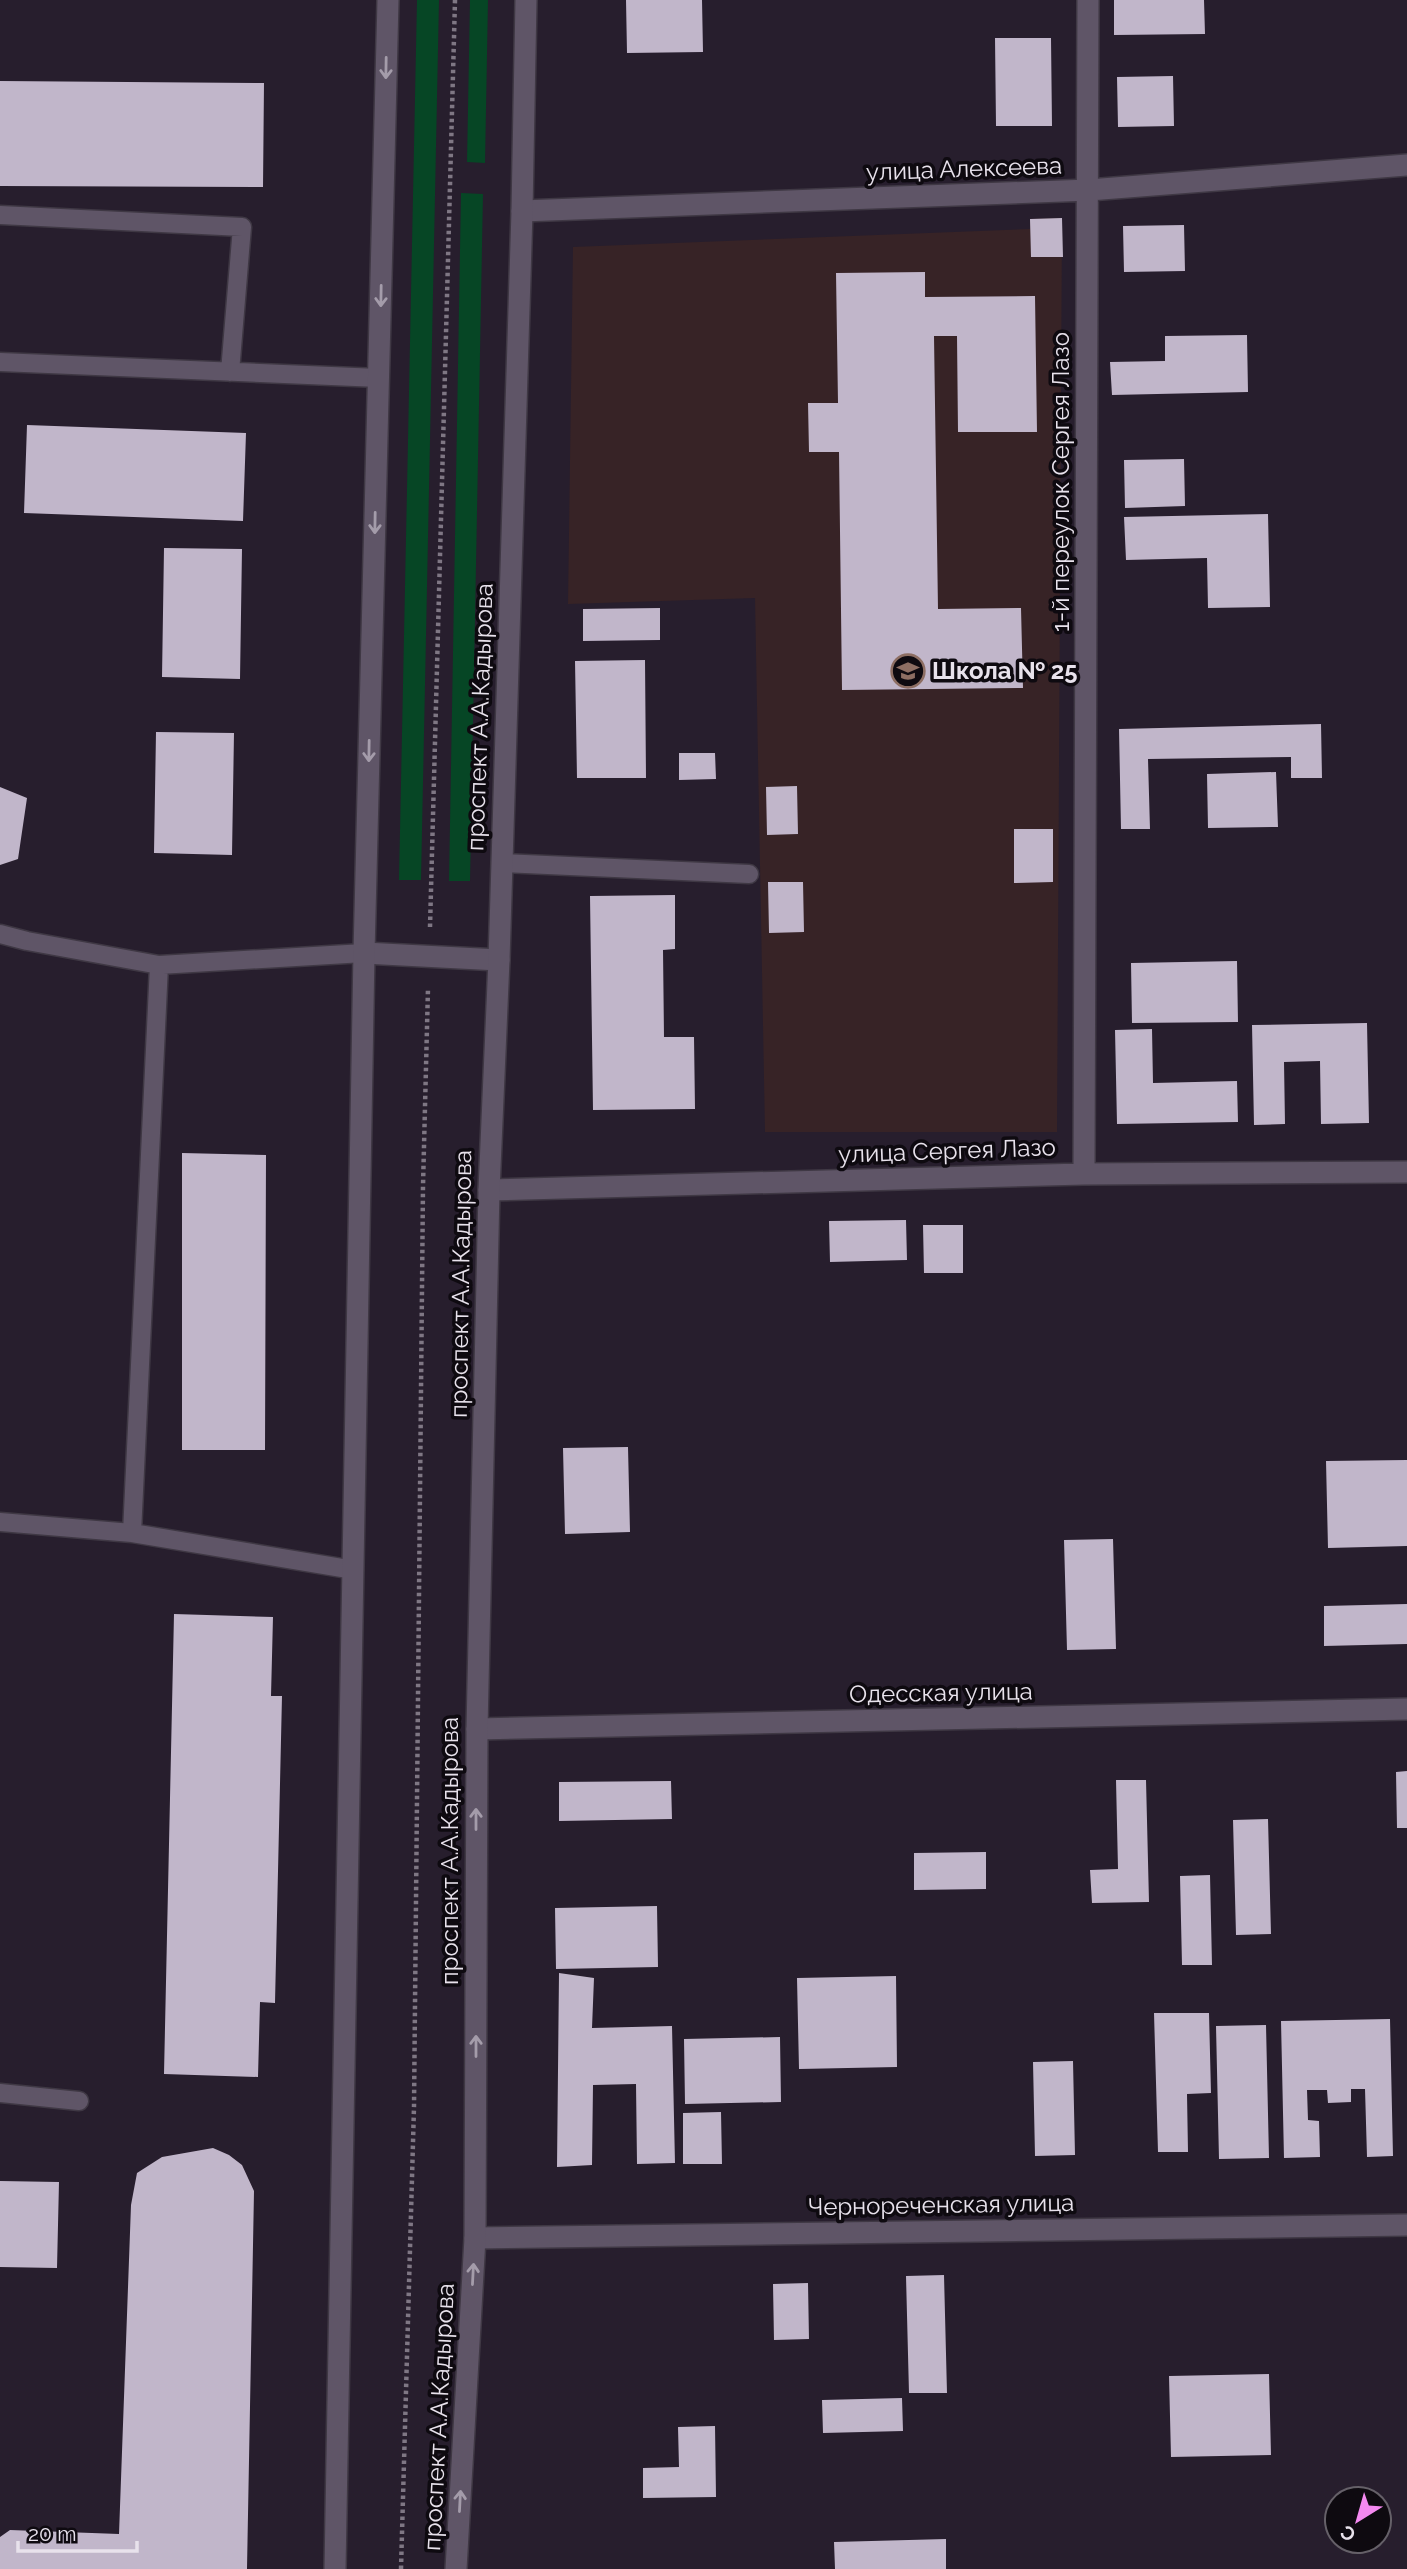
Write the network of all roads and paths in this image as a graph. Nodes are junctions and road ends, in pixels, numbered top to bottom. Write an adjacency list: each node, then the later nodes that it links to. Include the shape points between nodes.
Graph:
1 (388, 0): 11 (street, one-way to 11)
2 (455, 0): 16 (path)
3 (526, 0): 7 (street, проспект А.А.Кадырова)
4 (1088, 0): 6 (street, 1-й переулок Сергея Лазо)
5 (1407, 165): 6 (street, улица Алексеева)
6 (1089, 190): 7 (street, улица Алексеева); 20 (street, 1-й переулок Сергея Лазо)
7 (522, 211): 12 (street, проспект А.А.Кадырова)
8 (0, 215): 10 (lane, via 242,227)
9 (0, 362): 10 (lane)
10 (230, 372): 11 (lane)
11 (379, 378): 15 (street, one-way to 15)
12 (502, 863): 13 (lane); 17 (street, проспект А.А.Кадырова)
13 (750, 874)
14 (0, 934): 18 (lane)
15 (364, 953): 16 (street); 18 (lane); 24 (street)
16 (429, 955): 17 (street); 32 (path, via 414,2107)
17 (499, 960): 21 (street, проспект А.А.Кадырова)
18 (159, 965): 23 (lane)
19 (1407, 1172): 20 (street, улица Сергея Лазо)
20 (1084, 1174): 21 (street, улица Сергея Лазо)
21 (489, 1190): 26 (street, проспект А.А.Кадырова)
22 (0, 1522): 23 (lane)
23 (132, 1533): 24 (lane)
24 (354, 1570): 31 (street)
25 (1407, 1709): 26 (street, Одесская улица)
26 (477, 1729): 30 (street, проспект А.А.Кадырова, one-way to 26)
27 (0, 2093): 28 (lane)
28 (79, 2101)
29 (1407, 2225): 30 (street, Чернореченская улица)
30 (475, 2238): 33 (street, проспект А.А.Кадырова, one-way to 30)
31 (335, 2569)
32 (401, 2569)
33 (456, 2569)

